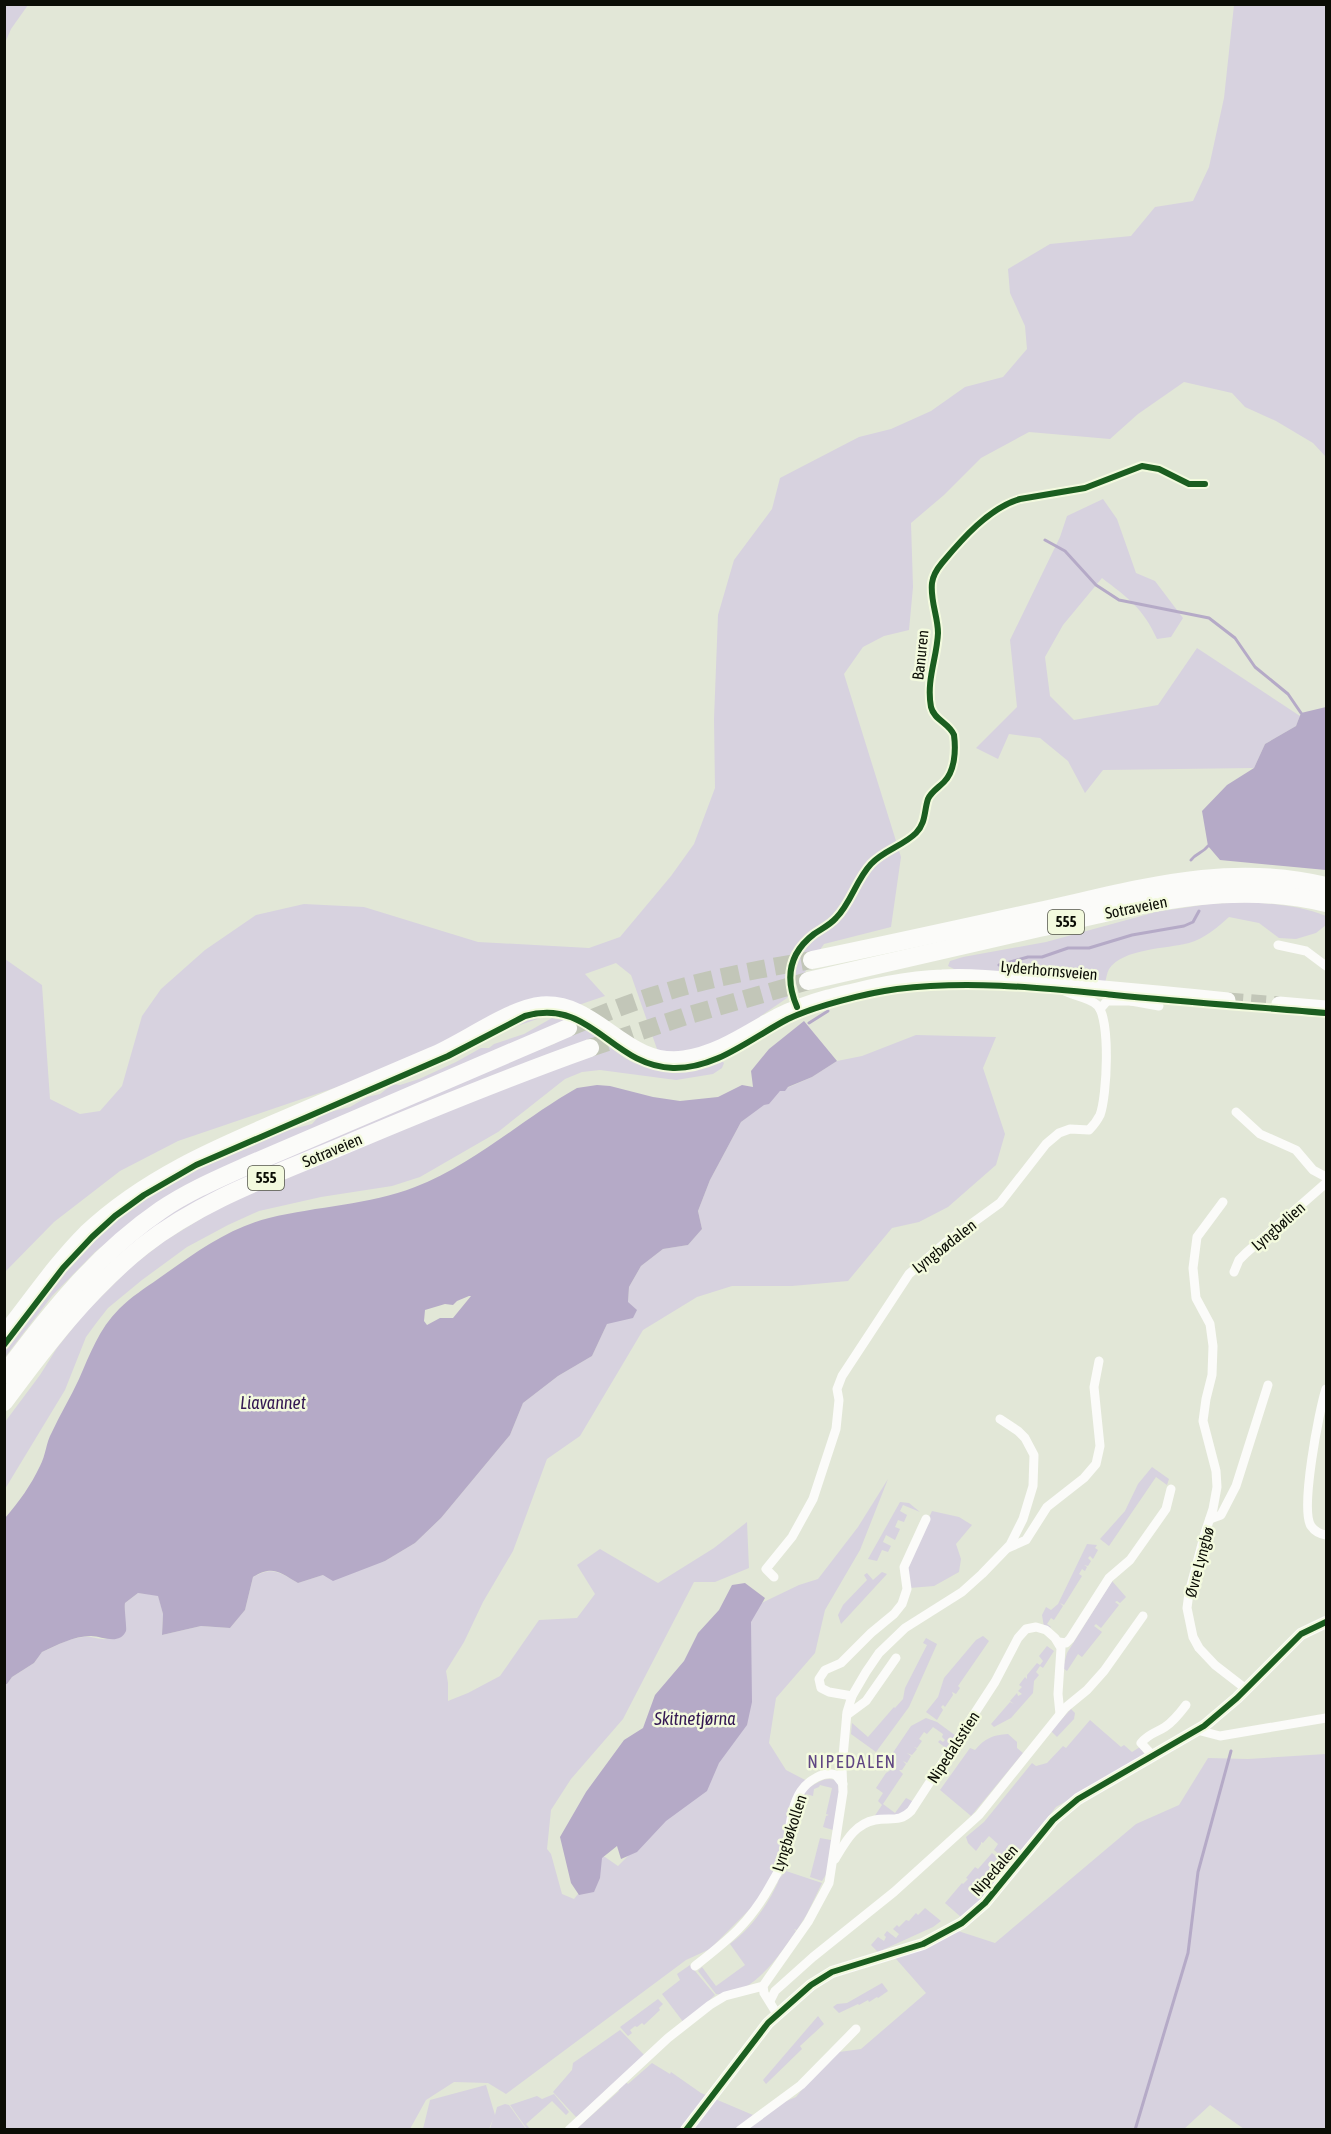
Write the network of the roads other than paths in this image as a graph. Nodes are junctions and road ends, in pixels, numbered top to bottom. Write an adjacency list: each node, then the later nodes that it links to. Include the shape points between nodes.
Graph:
1 (1205, 484): 13 (street, Banuren, via 1189,484 1159,469 1142,466 1085,488 1010,502 985,520 942,563 932,585 938,635 931,669 931,704 934,714 954,735 951,773 929,797 920,830 871,864 836,919 798,948 789,976)
2 (1326, 886): 5 (highway, Sotraveien / 555, via 1246,875 1195,879)
3 (1326, 903): 7 (highway, Sotraveien / 555, via 1245,892 1180,898)
4 (1278, 945): 6 (street, via 1306,951)
5 (812, 960)
6 (1326, 966)
7 (808, 981)
8 (1063, 985): 9 (main road, Lyderhornsveien); 13 (main road, Lyderhornsveien, via 967,977 923,978); 15 (street, via 1063,990)
9 (1132, 996): 10 (main road, Lyderhornsveien); 12 (street); 15 (street, via 1107,1001)
10 (1228, 1000)
11 (1279, 1004): 14 (main road)
12 (1159, 1006)
13 (796, 1007): 23 (main road, Lyderhornsveien, via 725,1045 695,1056 671,1059 640,1052 575,1009 540,1005 513,1012 445,1049 192,1159 140,1189 112,1209 69,1250)
14 (1326, 1008)
15 (1100, 1009): 35 (street, Lyngbødalen, via 1106,1033 1106,1080 1095,1125 1085,1131 1059,1133 1000,1203 909,1274 838,1385 838,1419 832,1444 813,1499 792,1537 766,1569)
16 (568, 1028): 25 (highway, Sotraveien / 555, via 251,1164 163,1209 87,1272)
17 (590, 1048): 28 (highway, Sotraveien / 555, via 486,1085 317,1156 221,1198 174,1224 98,1286)
18 (1236, 1112): 19 (street, via 1260,1134 1296,1150 1313,1170)
19 (1326, 1177)
20 (1326, 1183): 22 (street, Lyngbølien, via 1246,1253)
21 (1222, 1202): 32 (street, Øvre Lyngbø, via 1197,1238 1193,1268 1196,1298 1208,1318 1213,1346 1203,1421 1217,1479)
22 (1234, 1272)
23 (4, 1333)
24 (1099, 1361): 34 (street, via 1094,1387 1100,1446 1096,1464 1047,1507 1026,1540)
25 (6, 1372)
26 (1268, 1385): 32 (street, Øvre Lyngbø, via 1236,1486 1221,1515)
27 (1326, 1389): 33 (street, via 1317,1428 1308,1513 1311,1527)
28 (4, 1402)
29 (1000, 1419): 34 (street, via 1025,1438 1035,1463 1030,1498)
30 (1172, 1489): 38 (street, via 1166,1509 1130,1560 1109,1578 1070,1639)
31 (926, 1519): 41 (street, via 904,1567 907,1589 902,1604 841,1663 821,1674 821,1688)
32 (1210, 1519): 40 (street, Øvre Lyngbø, via 1187,1599 1190,1626 1194,1641 1206,1657)
33 (1326, 1535)
34 (1008, 1548): 41 (street, via 968,1587 888,1643)
35 (774, 1577)
36 (1143, 1616): 43 (street, via 1104,1671)
37 (1326, 1622): 40 (street, Nipedalen, via 1300,1634)
38 (1059, 1642): 43 (street); 49 (street, Nipedalsstien, via 1036,1627 1021,1633 995,1682 911,1810 901,1819 873,1820 858,1828)
39 (896, 1658): 44 (street, via 866,1701)
40 (1246, 1689): 46 (street, Nipedalen)
41 (852, 1696): 44 (street)
42 (1186, 1706): 47 (street, via 1174,1721 1149,1733 1141,1743)
43 (1060, 1714): 52 (street, via 971,1823 886,1899 813,1956)
44 (846, 1717): 48 (street)
45 (1326, 1718): 46 (street, via 1220,1736)
46 (1197, 1730): 47 (street, Nipedalen)
47 (1153, 1756): 53 (street, Nipedalen, via 1065,1808 995,1892 962,1923 922,1944 822,1977)
48 (843, 1784): 49 (street); 50 (street, Lyngbøkollen, via 836,1775 828,1773 804,1787 796,1801 783,1861 757,1908 737,1931)
49 (833, 1862): 51 (street, via 829,1883 813,1914)
50 (694, 1966)
51 (763, 1986): 52 (street); 55 (street, via 725,1996 710,2005)
52 (770, 2001): 53 (street)
53 (777, 2014): 56 (street, Nipedalen)
54 (856, 2029): 57 (street, via 801,2085)
55 (568, 2130)
56 (686, 2130)
57 (740, 2130)

